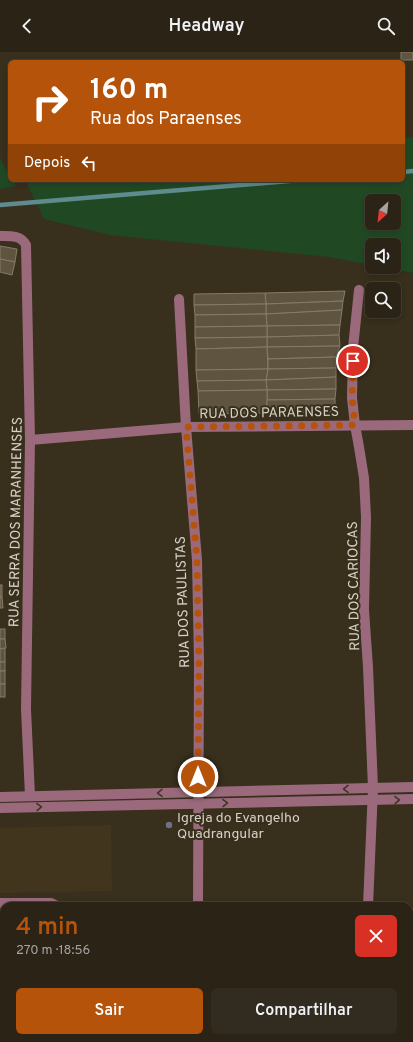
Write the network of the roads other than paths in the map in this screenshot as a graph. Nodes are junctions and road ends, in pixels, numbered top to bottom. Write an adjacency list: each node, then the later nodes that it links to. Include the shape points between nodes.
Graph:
1 (0, 236): 7 (street, RUA SERRA DOS MARANHENSES, via 18,237 25,242 26,248)
2 (359, 290): 4 (street, RUA DOS CARIOCAS, via 353,348 352,398)
3 (178, 299): 6 (street, RUA DOS PAULISTAS)
4 (355, 425): 5 (street, RUA DOS PARAENSES); 6 (street, RUA DOS PARAENSES); 9 (street, RUA DOS CARIOCAS, via 364,478 366,517 364,610)
5 (413, 425)
6 (186, 427): 7 (street, RUA DOS PARAENSES); 10 (street, RUA DOS PAULISTAS, via 197,560)
7 (30, 440): 11 (street, RUA SERRA DOS MARANHENSES, via 26,709)
8 (413, 787): 9 (street)
9 (373, 788): 10 (street, one-way to 10); 14 (street, RUA DOS CARIOCAS)
10 (198, 792): 11 (street, one-way to 11); 15 (street, RUA DOS PAULISTAS)
11 (30, 796): 12 (street)
12 (0, 797)
13 (413, 799): 14 (street, one-way to 13)
14 (372, 800): 15 (street, one-way to 14); 18 (street, RUA DOS CARIOCAS)
15 (198, 804): 16 (street, one-way to 15); 17 (street, RUA DOS PAULISTAS)
16 (0, 808)
17 (198, 902)
18 (368, 902)

